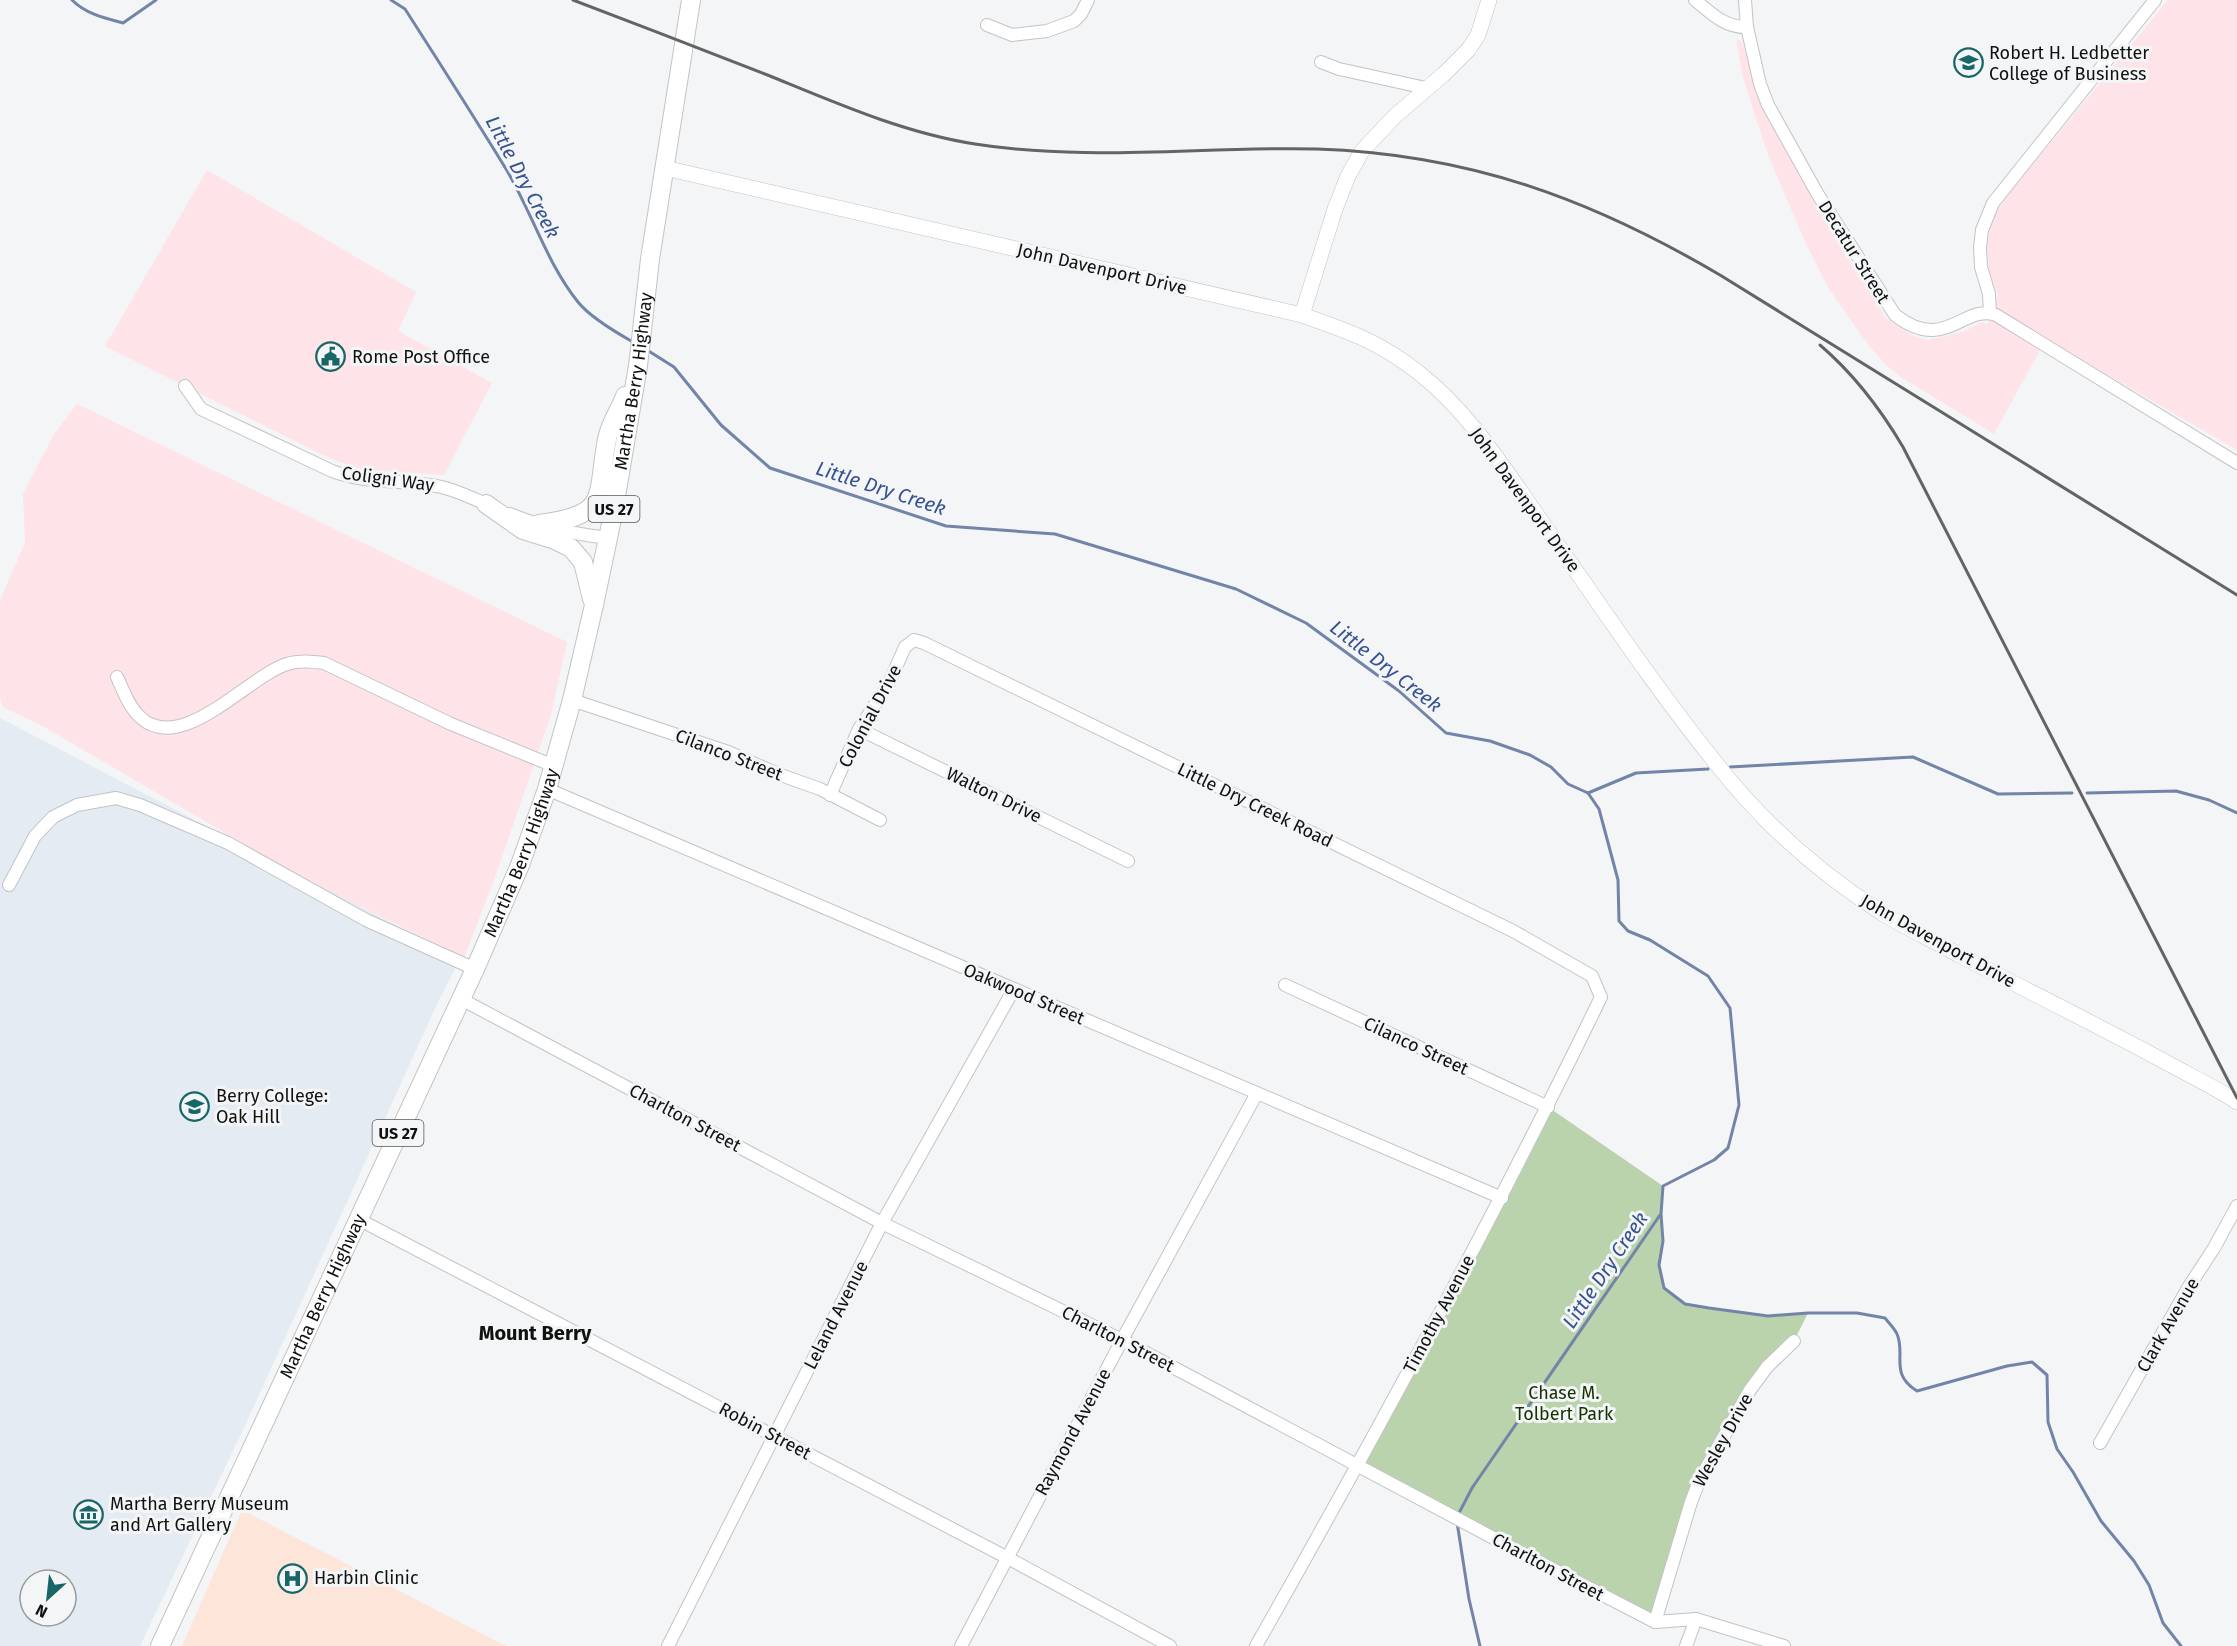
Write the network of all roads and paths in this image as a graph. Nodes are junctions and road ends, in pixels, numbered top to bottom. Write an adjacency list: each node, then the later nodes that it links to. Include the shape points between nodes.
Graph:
1 (691, 0): 11 (main road, Martha Berry Highway)
2 (1088, 0): 7 (street, via 1074,21 1047,31 1012,35)
3 (1489, 0): 10 (street, via 1478,35 1469,49)
4 (1695, 0): 8 (street, via 1727,25)
5 (1745, 0): 8 (street, Decatur Street)
6 (2155, 0): 12 (street, via 1993,203 1982,230 1980,248)
7 (987, 26)
8 (1747, 27): 12 (street, Decatur Street, via 1768,105 1817,194 1895,315 1914,327 1934,330)
9 (1321, 62): 10 (street)
10 (1426, 88): 13 (street, via 1373,138 1355,162 1335,209)
11 (665, 168): 13 (street, John Davenport Drive); 15 (main road, Martha Berry Highway, via 638,366)
12 (1990, 313): 16 (street)
13 (1302, 315): 37 (street, John Davenport Drive, via 1378,345 1420,373 1456,407 1716,764 1792,845 1882,913)
14 (185, 386): 17 (street, Coligni Way, via 201,409 332,471 368,480 442,487)
15 (625, 410): 18 (main road, via 608,436 597,500 584,514); 19 (main road, Martha Berry Highway / US 27)
16 (2237, 464)
17 (486, 504): 18 (street, Coligni Way); 20 (main road, via 523,530 572,548 583,562)
18 (539, 524): 19 (street, Coligni Way)
19 (608, 538): 20 (main road, Martha Berry Highway / US 27)
20 (594, 605): 23 (main road, Martha Berry Highway / US 27)
21 (915, 640): 24 (street, Colonial Drive, via 905,647 888,685); 32 (street, Little Dry Creek Road, via 1512,931)
22 (117, 677): 25 (street, via 138,715 153,724 175,728 195,721 280,666 303,661 324,663 451,724)
23 (573, 700): 25 (main road, Martha Berry Highway / US 27); 27 (street, Cilanco Street, via 728,752)
24 (859, 729): 27 (street, Colonial Drive); 29 (street, Walton Drive)
25 (554, 766): 26 (main road, Martha Berry Highway / US 27)
26 (547, 789): 31 (main road, Martha Berry Highway / US 27, via 520,865); 34 (street, Oakwood Street)
27 (830, 795): 28 (street, Cilanco Street)
28 (880, 820)
29 (1128, 861)
30 (9, 885): 31 (street, via 35,836 52,817 77,804 116,798 228,843 366,920)
31 (475, 969): 35 (main road, Martha Berry Highway / US 27)
32 (1592, 976): 38 (street, Timothy Avenue, via 1600,997)
33 (1285, 985): 38 (street, Cilanco Street)
34 (1014, 989): 36 (street, Oakwood Street); 42 (street, Leland Avenue)
35 (461, 999): 41 (main road, Martha Berry Highway / US 27); 42 (street, Charlton Street)
36 (1257, 1093): 39 (street, Oakwood Street); 43 (street, Raymond Avenue)
37 (2237, 1102)
38 (1548, 1107): 39 (street, Timothy Avenue)
39 (1502, 1198): 47 (street, Timothy Avenue)
40 (2237, 1206): 46 (street, Clark Avenue)
41 (358, 1219): 45 (street, Robin Street); 51 (main road, Martha Berry Highway / US 27)
42 (882, 1223): 43 (street, Charlton Street); 45 (street, Leland Avenue)
43 (1122, 1340): 47 (street, Charlton Street); 48 (street, Raymond Avenue)
44 (1794, 1341): 50 (street, Wesley Drive, via 1750,1390 1700,1479)
45 (774, 1436): 48 (street, Robin Street); 52 (street, Leland Avenue)
46 (2100, 1443)
47 (1358, 1466): 50 (street, Charlton Street); 55 (street, Timothy Avenue)
48 (1006, 1557): 53 (street, Raymond Avenue); 54 (street, Robin Street)
49 (1696, 1619): 50 (street); 56 (street); 57 (street)
50 (1655, 1622)
51 (160, 1646)
52 (668, 1646)
53 (961, 1646)
54 (1170, 1646)
55 (1256, 1646)
56 (1686, 1646)
57 (1784, 1646)

